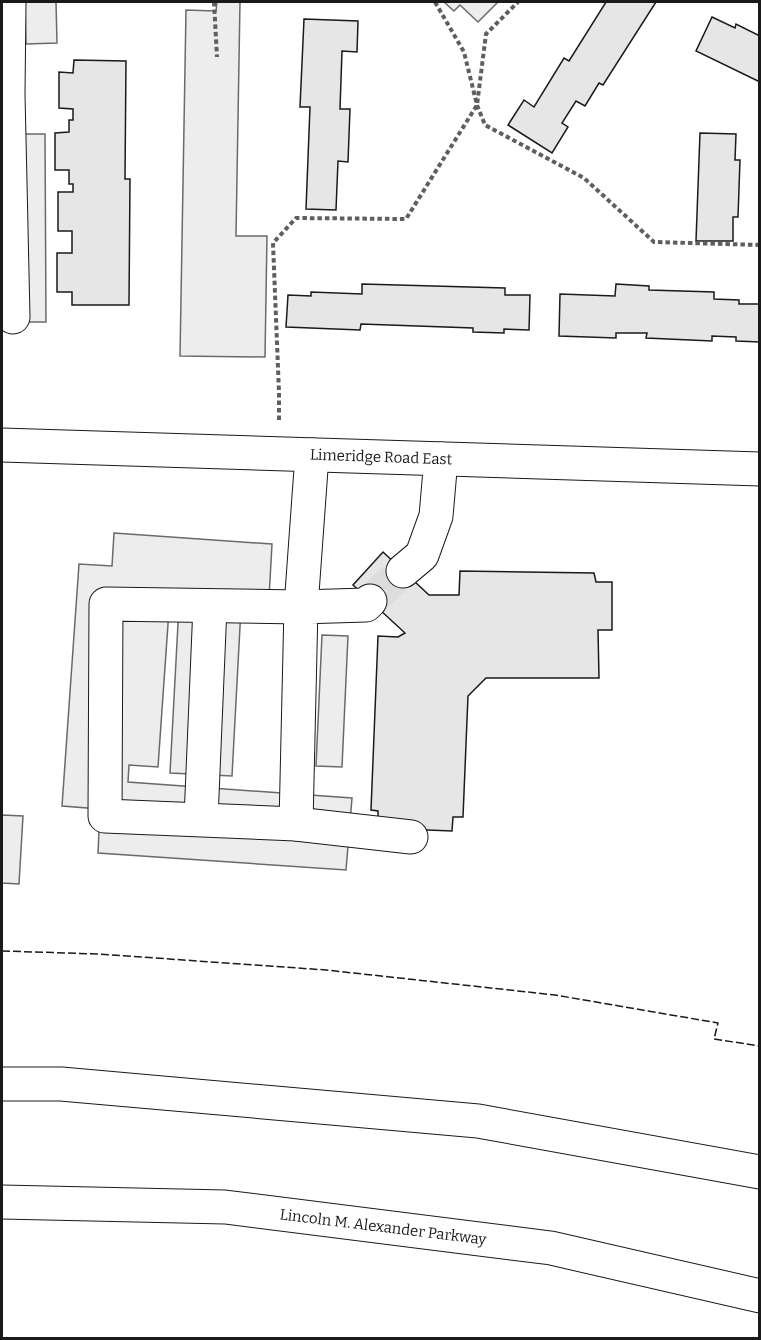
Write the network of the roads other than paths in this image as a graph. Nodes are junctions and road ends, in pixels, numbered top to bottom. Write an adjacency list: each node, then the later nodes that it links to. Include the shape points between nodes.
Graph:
1 (9, 2): 2 (main road)
2 (5, 94): 3 (main road)
3 (13, 317)
4 (2, 445): 5 (main road, Limeridge Road East)
5 (312, 455): 6 (main road, Limeridge Road East); 11 (main road)
6 (441, 459): 7 (main road, Limeridge Road East); 8 (main road, via 436,516 422,555)
7 (759, 469)
8 (404, 571)
9 (370, 601): 11 (main road, via 366,605)
10 (210, 606): 11 (main road); 12 (main road); 12 (main road, via 106,604 105,816)
11 (301, 607): 13 (main road)
12 (201, 819): 13 (main road)
13 (296, 824): 14 (main road)
14 (411, 837)
15 (2, 1084): 16 (main road, via 62,1084 478,1121)
16 (759, 1172)
17 (2, 1202): 18 (main road, Lincoln M. Alexander Parkway, via 225,1207 551,1248)
18 (759, 1296)

